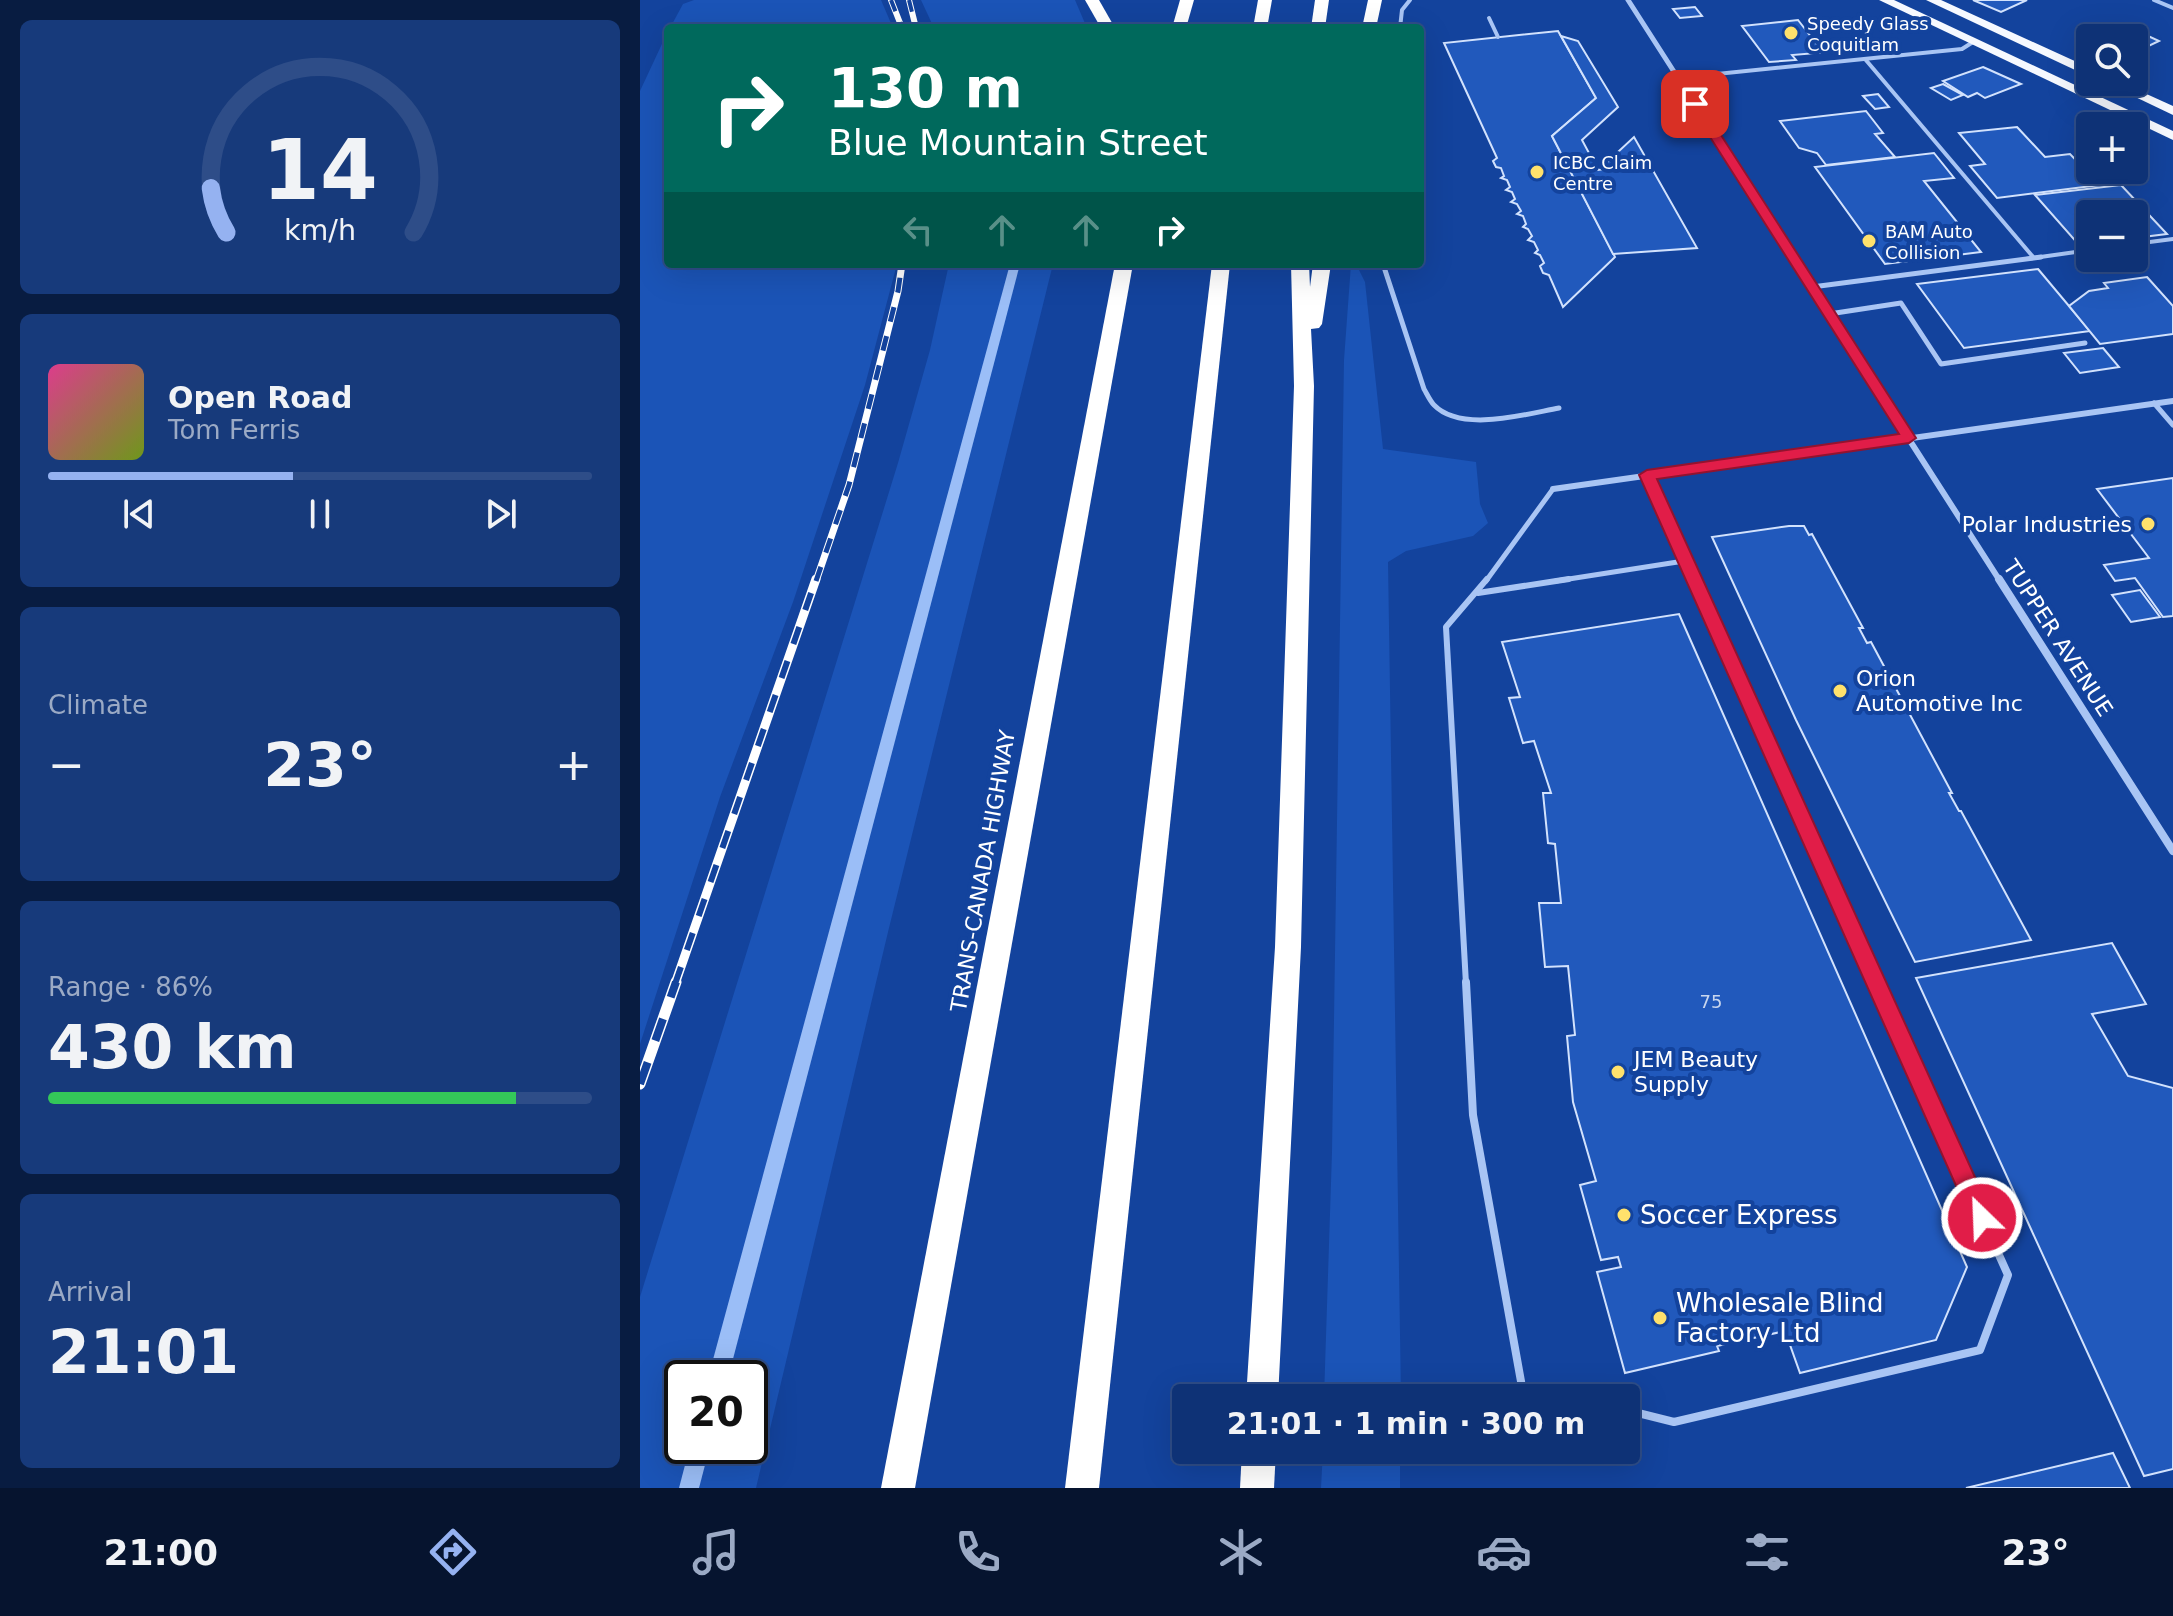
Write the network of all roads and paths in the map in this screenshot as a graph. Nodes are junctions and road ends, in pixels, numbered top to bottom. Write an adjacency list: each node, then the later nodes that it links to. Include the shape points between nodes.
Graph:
1 (1092, 0): 13 (highway)
2 (1187, 0): 14 (highway)
3 (1265, 0): 15 (highway)
4 (1322, 0): 16 (highway)
5 (1375, 0): 17 (highway)
6 (1410, 0): 18 (lane)
7 (1628, 0): 23 (street, TUPPER AVENUE)
8 (1885, 0): 20 (main road)
9 (1932, 0): 22 (main road)
10 (2154, 0): 11 (lane)
11 (2173, 8)
12 (1489, 18): 19 (lane)
13 (1106, 24)
14 (1180, 24)
15 (1261, 24)
16 (1319, 24)
17 (1370, 24)
18 (1400, 24)
19 (1498, 37)
20 (1973, 42): 21 (lane, via 1962,49); 26 (main road)
21 (1865, 59): 23 (lane); 30 (lane)
22 (2076, 67)
23 (1678, 78): 37 (street, TUPPER AVENUE)
24 (2140, 96): 25 (main road)
25 (2173, 111)
26 (2173, 136)
27 (2173, 239): 28 (lane)
28 (2148, 242)
29 (2076, 252): 30 (lane)
30 (2034, 258): 37 (lane)
31 (1112, 268): 39 (highway)
32 (1123, 268): 39 (highway, TRANS-CANADA HIGHWAY)
33 (1221, 268): 57 (highway)
34 (1300, 268): 41 (highway)
35 (1321, 268): 41 (highway)
36 (1384, 268): 44 (lane, via 1424,389 1435,407 1472,420)
37 (1812, 287): 38 (street, TUPPER AVENUE)
38 (1829, 314): 40 (lane, via 1901,303 1941,364); 46 (street, TUPPER AVENUE)
39 (1110, 333): 56 (highway, TRANS-CANADA HIGHWAY)
40 (2085, 343)
41 (1304, 386): 52 (highway, via 1288,947)
42 (2173, 401): 43 (street)
43 (2154, 403): 45 (lane); 46 (street)
44 (1559, 408)
45 (2173, 425)
46 (1909, 438): 47 (street); 51 (street, TUPPER AVENUE)
47 (1647, 475): 48 (street); 49 (lane)
48 (1553, 489): 50 (lane)
49 (1684, 561): 50 (lane); 54 (lane, via 2008,1275 1980,1350 1674,1422)
50 (1477, 593): 53 (lane, via 1446,627 1473,1115)
51 (2173, 851)
52 (1263, 1384)
53 (1521, 1384)
54 (1640, 1414)
55 (1258, 1464): 58 (highway)
56 (898, 1488)
57 (1082, 1488)
58 (1257, 1488)

